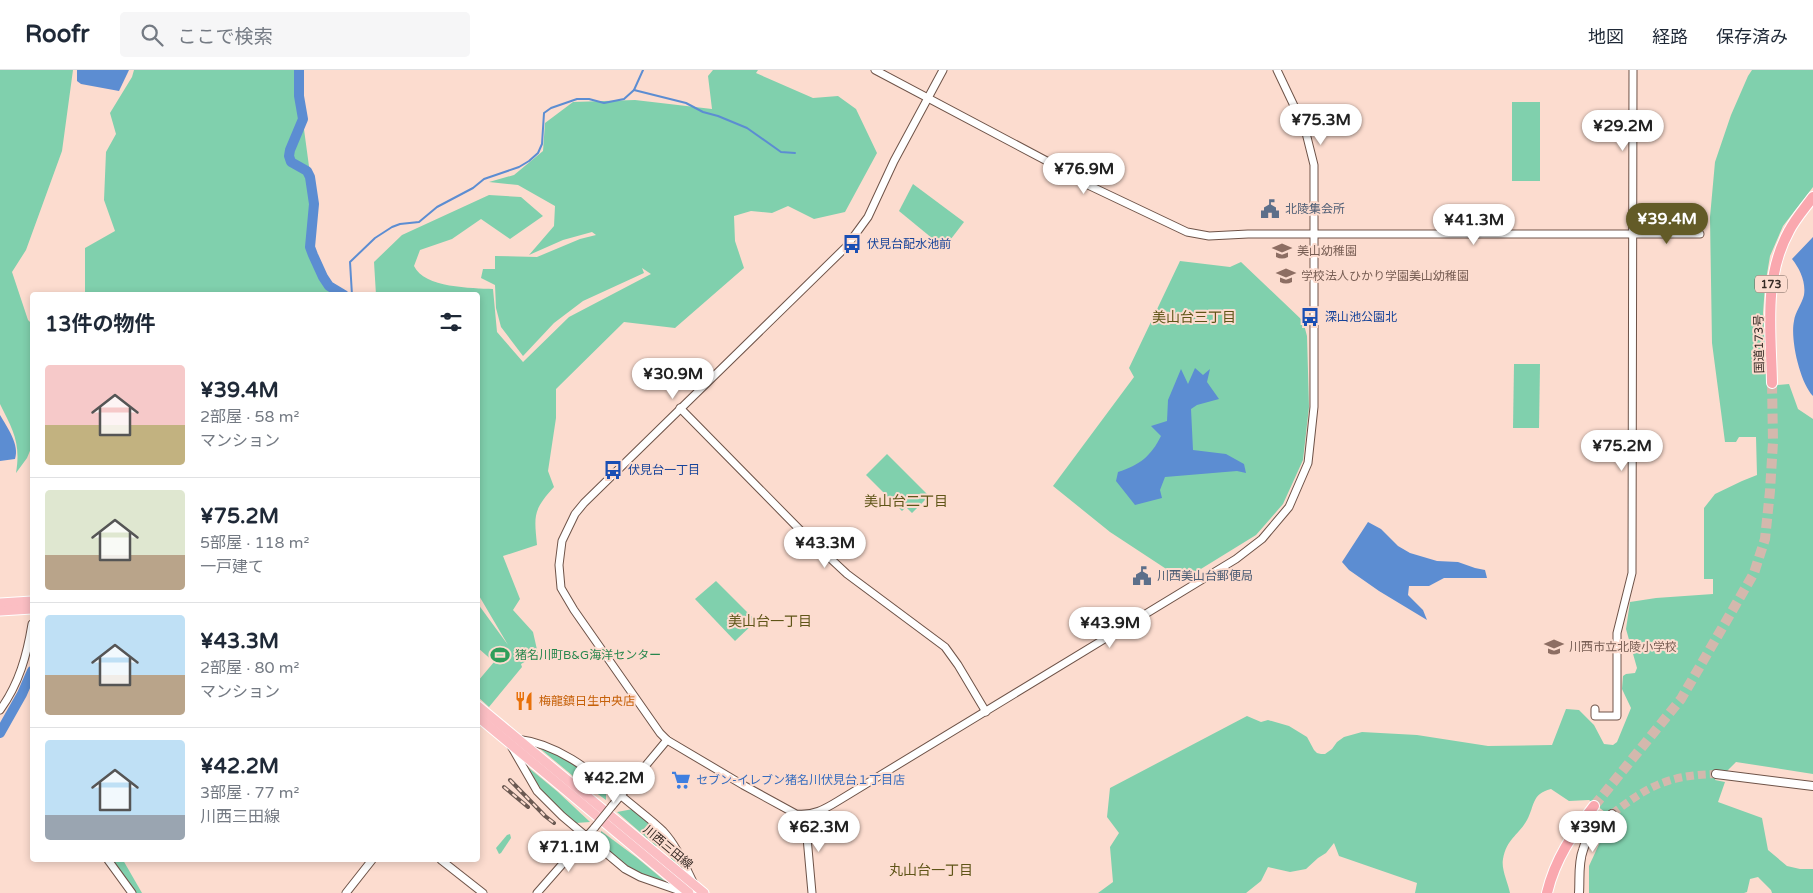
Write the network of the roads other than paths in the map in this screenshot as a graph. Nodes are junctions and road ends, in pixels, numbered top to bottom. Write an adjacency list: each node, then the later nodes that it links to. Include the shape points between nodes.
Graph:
1 (875, 70): 5 (street)
2 (943, 70): 5 (street)
3 (1277, 70): 7 (street, via 1305,129 1314,165)
4 (1634, 70): 9 (street)
5 (928, 98): 7 (street, via 1088,185 1186,232 1208,236); 11 (street, via 868,217 846,247)
6 (1813, 197): 10 (highway, 国道173号 / 173, via 1788,232 1773,277)
7 (1315, 234): 9 (street); 20 (street, via 1314,406 1308,463 1289,507 1262,539 1236,559)
8 (1700, 234): 9 (street)
9 (1633, 235): 19 (street, via 1632,573 1617,633 1617,716 1595,716)
10 (1772, 383)
11 (680, 408): 20 (street, via 833,562 945,647); 22 (street, via 575,514 562,541 559,565 561,588 574,610)
12 (30, 601): 13 (main road)
13 (0, 604)
14 (30, 609): 15 (main road)
15 (0, 611)
16 (30, 633): 18 (street, via 21,672)
17 (480, 708): 23 (main road, 川西三田線)
18 (0, 710)
19 (1595, 710)
20 (986, 712): 29 (street, via 820,811)
21 (480, 718): 23 (main road, 川西三田線)
22 (667, 740): 26 (street); 29 (street, via 796,814)
23 (514, 742): 26 (street, via 535,743 576,760); 30 (street, via 537,791); 34 (main road, 川西三田線)
24 (1716, 774): 25 (main road)
25 (1813, 786)
26 (620, 796): 30 (street, bridge); 34 (street, via 664,832 676,850)
27 (1594, 806): 41 (highway, via 1566,845)
28 (1612, 814): 42 (main road, via 1585,845 1580,861)
29 (805, 815): 40 (street)
30 (586, 836): 34 (street, via 625,869 647,880); 38 (street)
31 (109, 862): 35 (street)
32 (370, 862): 36 (street)
33 (444, 862): 37 (street)
34 (690, 891): 39 (main road, 川西三田線)
35 (132, 893)
36 (346, 893)
37 (484, 893)
38 (538, 893)
39 (704, 893)
40 (812, 893)
41 (1547, 893)
42 (1579, 893)

